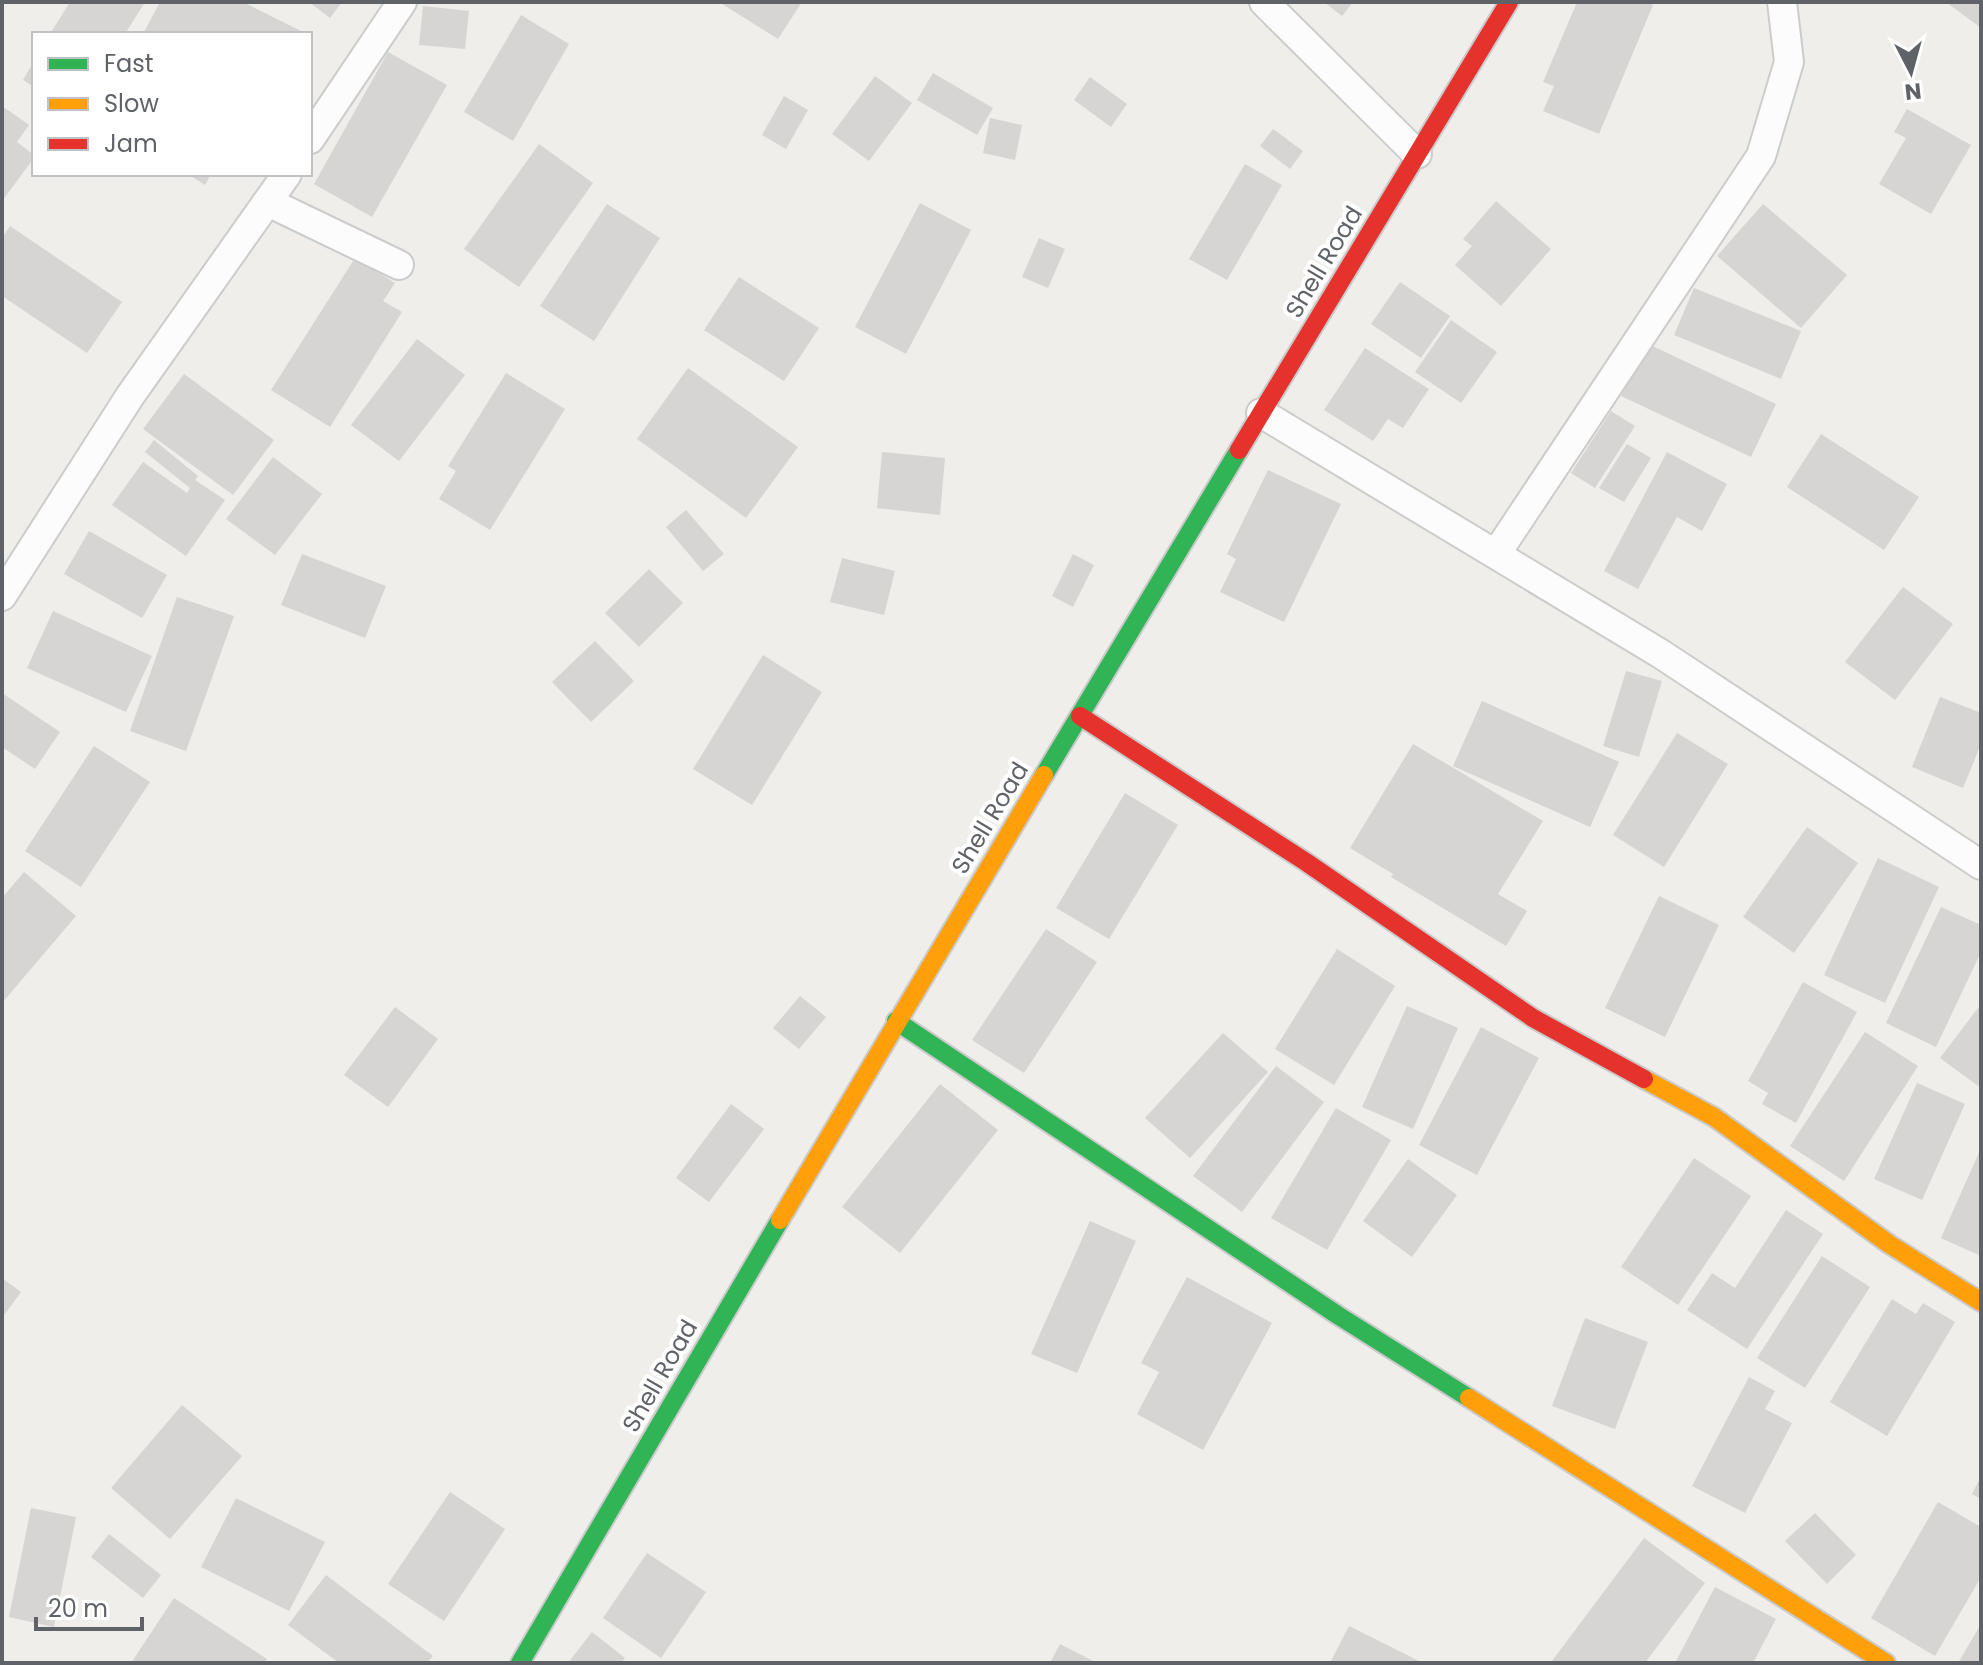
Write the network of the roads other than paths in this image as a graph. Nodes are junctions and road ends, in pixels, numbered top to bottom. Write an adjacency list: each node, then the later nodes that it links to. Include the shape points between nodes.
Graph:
1 (402, 2): 5 (street)
2 (1264, 2): 6 (street)
3 (1509, 2): 6 (street, Shell Road)
4 (1782, 2): 11 (street, via 1789,62 1761,156)
5 (312, 136)
6 (1417, 154): 10 (street, Shell Road)
7 (286, 176): 8 (street)
8 (268, 202): 9 (street); 12 (street, via 130,396)
9 (399, 265)
10 (1261, 413): 11 (street); 13 (street, Shell Road)
11 (1496, 554): 14 (street, via 1661,654)
12 (2, 596)
13 (1080, 716): 15 (street, Shell Road); 16 (street, via 1533,1018 1714,1117 1889,1244)
14 (1981, 865)
15 (896, 1021): 17 (street, Shell Road); 18 (street, via 1339,1316)
16 (1981, 1302)
17 (520, 1663)
18 (1886, 1663)

